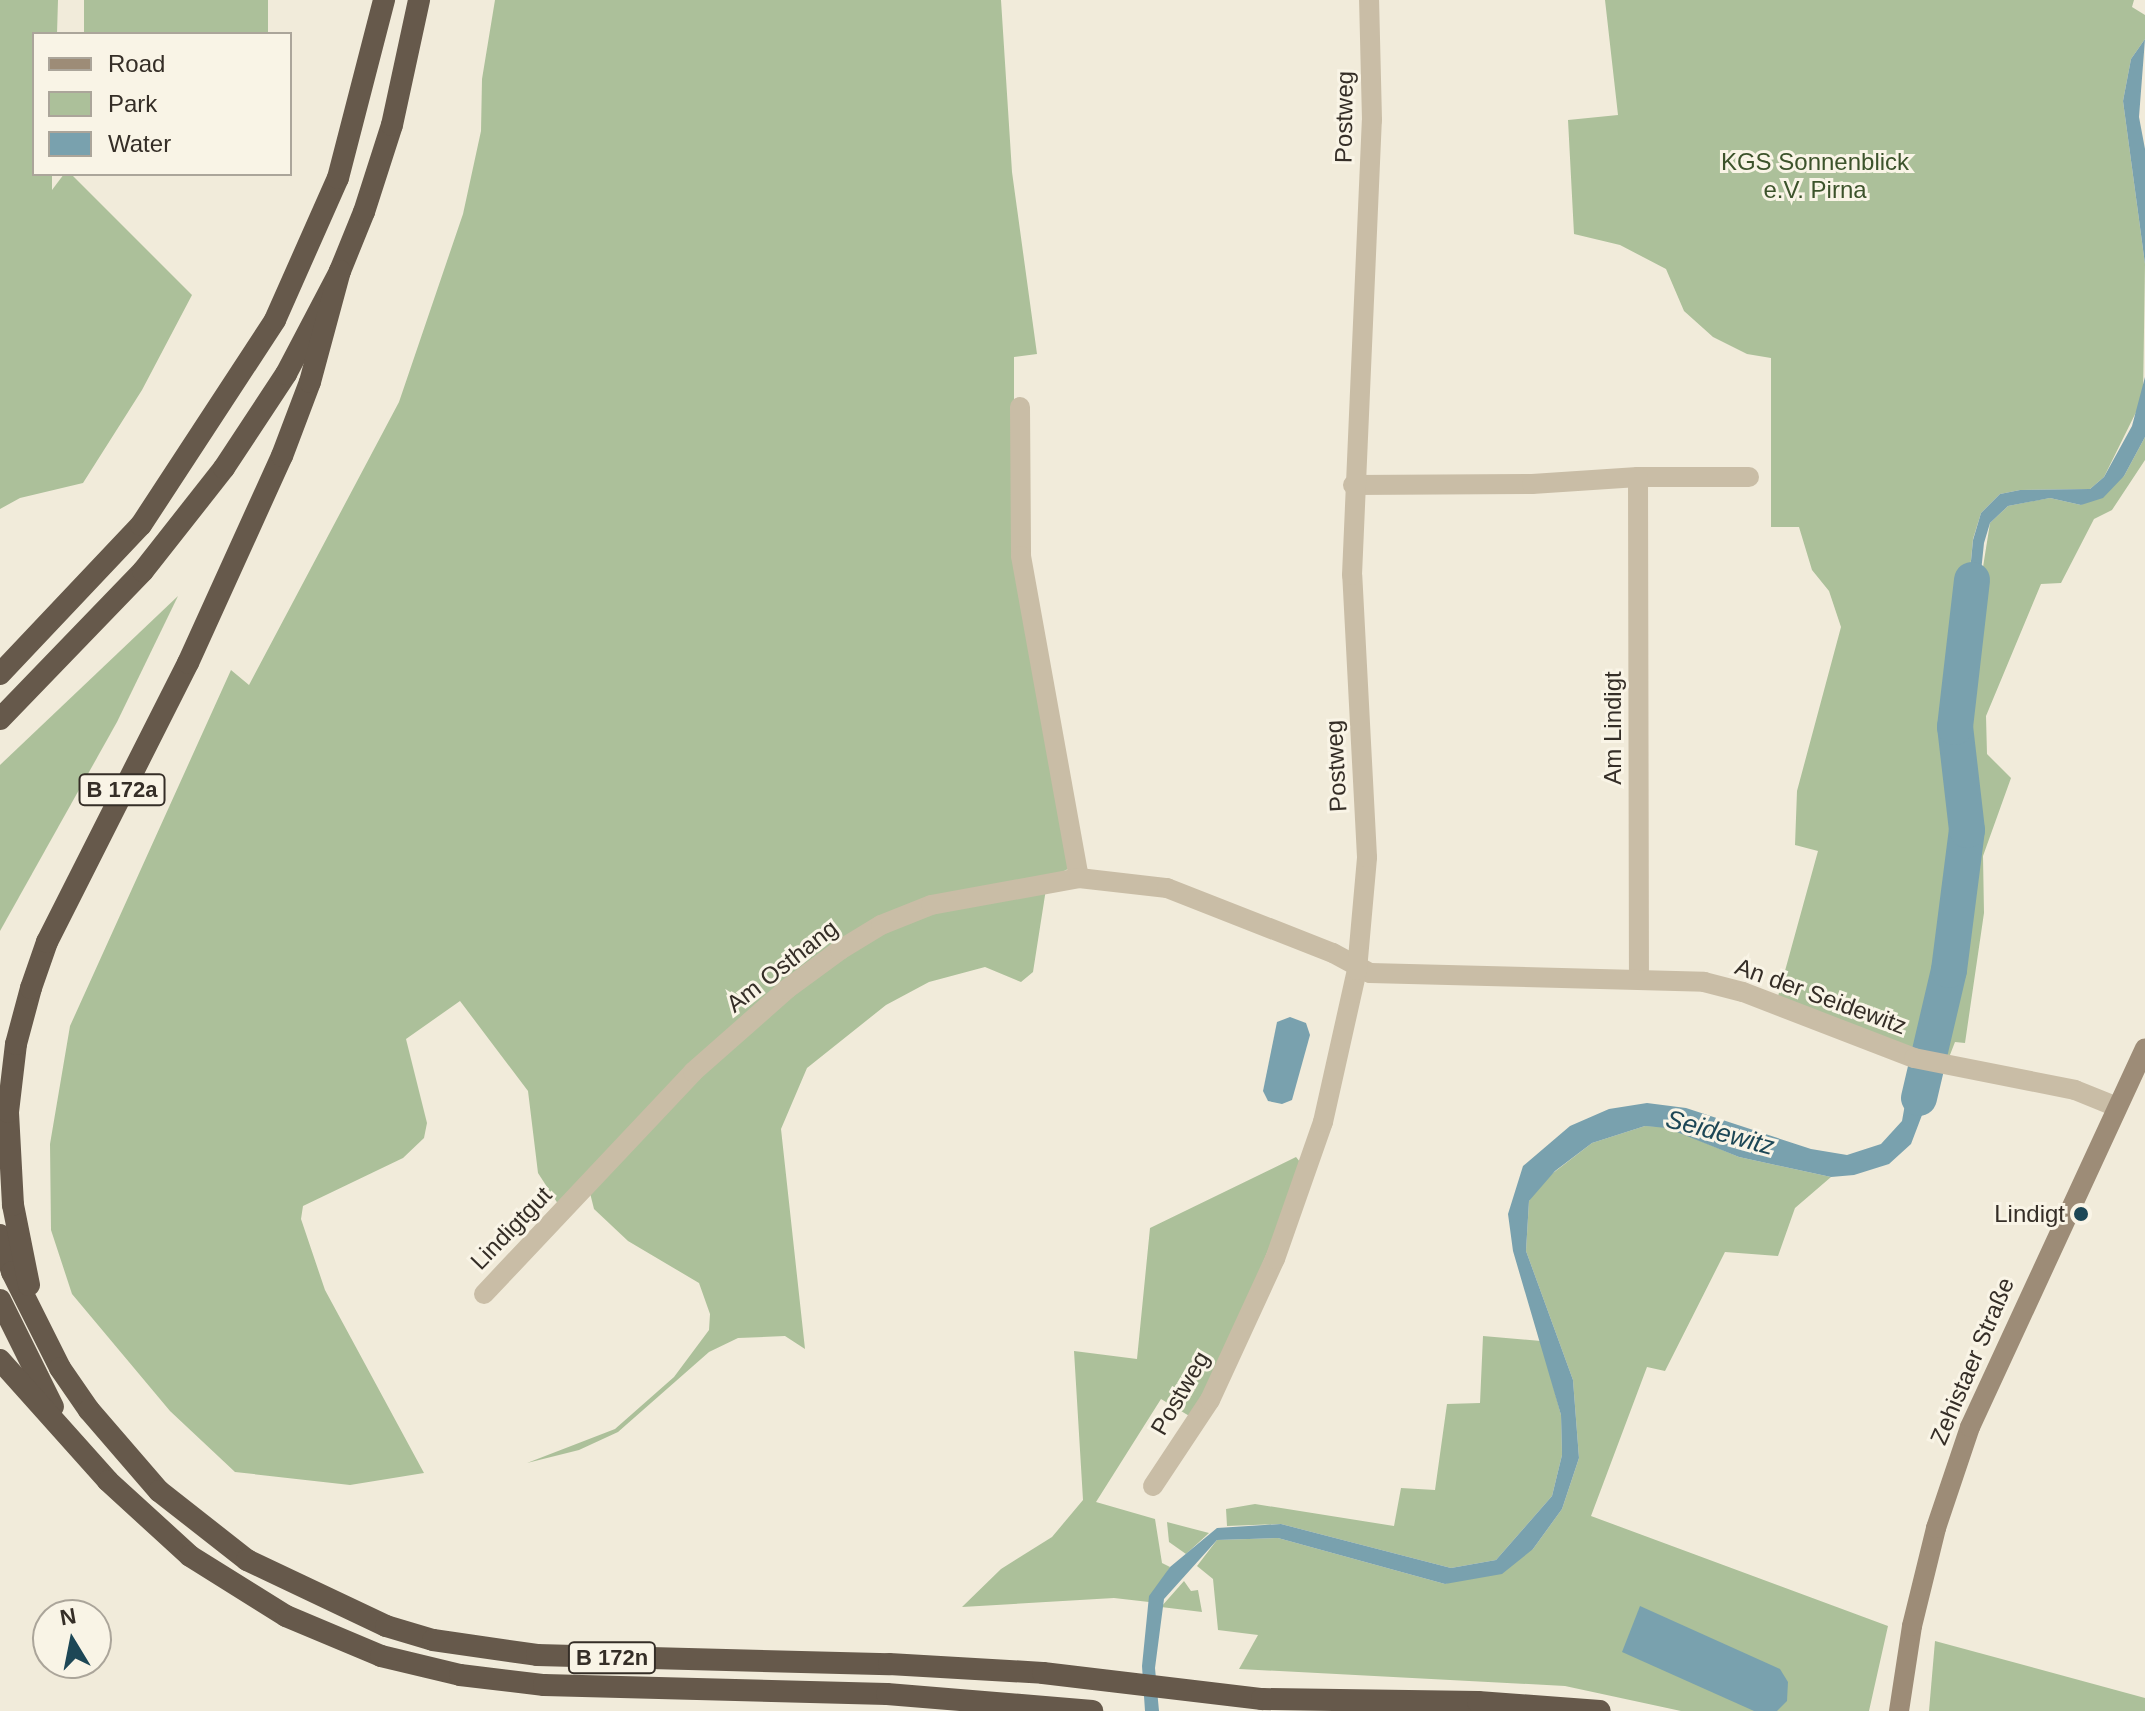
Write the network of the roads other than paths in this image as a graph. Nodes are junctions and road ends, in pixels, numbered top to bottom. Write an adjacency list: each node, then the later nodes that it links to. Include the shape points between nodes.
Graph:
1 (384, 0): 9 (highway, via 338,178 275,320 141,525)
2 (419, 0): 4 (highway, B 172a, via 392,125)
3 (1369, 0): 8 (street, Postweg, via 1372,120)
4 (340, 271): 10 (highway, B 172a, via 286,374 224,468 143,571); 20 (highway, B 172a, via 310,382 282,456 188,663 47,942 31,988 16,1044 9,1159)
5 (1020, 407): 11 (street, via 1021,556)
6 (1638, 477): 7 (street); 8 (street, via 1532,484); 13 (street, Am Lindigt)
7 (1749, 477)
8 (1353, 485): 12 (street, Postweg, via 1352,575 1367,857)
9 (0, 674)
10 (0, 719)
11 (1079, 878): 12 (street, Am Osthang, via 1167,888 1333,953); 16 (street, Am Osthang, via 931,905 881,925 840,950 693,1072)
12 (1357, 970): 13 (street, An der Seidewitz); 23 (street, Postweg, via 1323,1122 1275,1259 1210,1400)
13 (1639, 978): 15 (street, An der Seidewitz, via 1704,982 1743,992 1914,1058 2075,1090)
14 (2145, 1048): 15 (main road, Zehistaer Straße)
15 (2117, 1107): 28 (main road, Zehistaer Straße, via 1970,1427 1936,1528 1912,1626)
16 (576, 1198): 18 (street, Lindigtgut)
17 (0, 1235): 20 (highway, B 172n)
18 (484, 1294)
19 (0, 1300): 22 (highway, B 172n)
20 (38, 1329): 24 (highway, B 172n, via 121,1450 202,1528 247,1560 344,1611 433,1640 490,1651 1043,1673)
21 (0, 1360): 22 (highway, B 172n)
22 (71, 1440): 25 (highway, B 172n, via 184,1551 249,1595 338,1640 460,1675 544,1685 887,1694)
23 (1153, 1486)
24 (1262, 1699): 26 (highway, B 172n); 27 (highway, B 172n, via 1478,1702)
25 (1092, 1711)
26 (1311, 1711)
27 (1600, 1711)
28 (1899, 1711)

